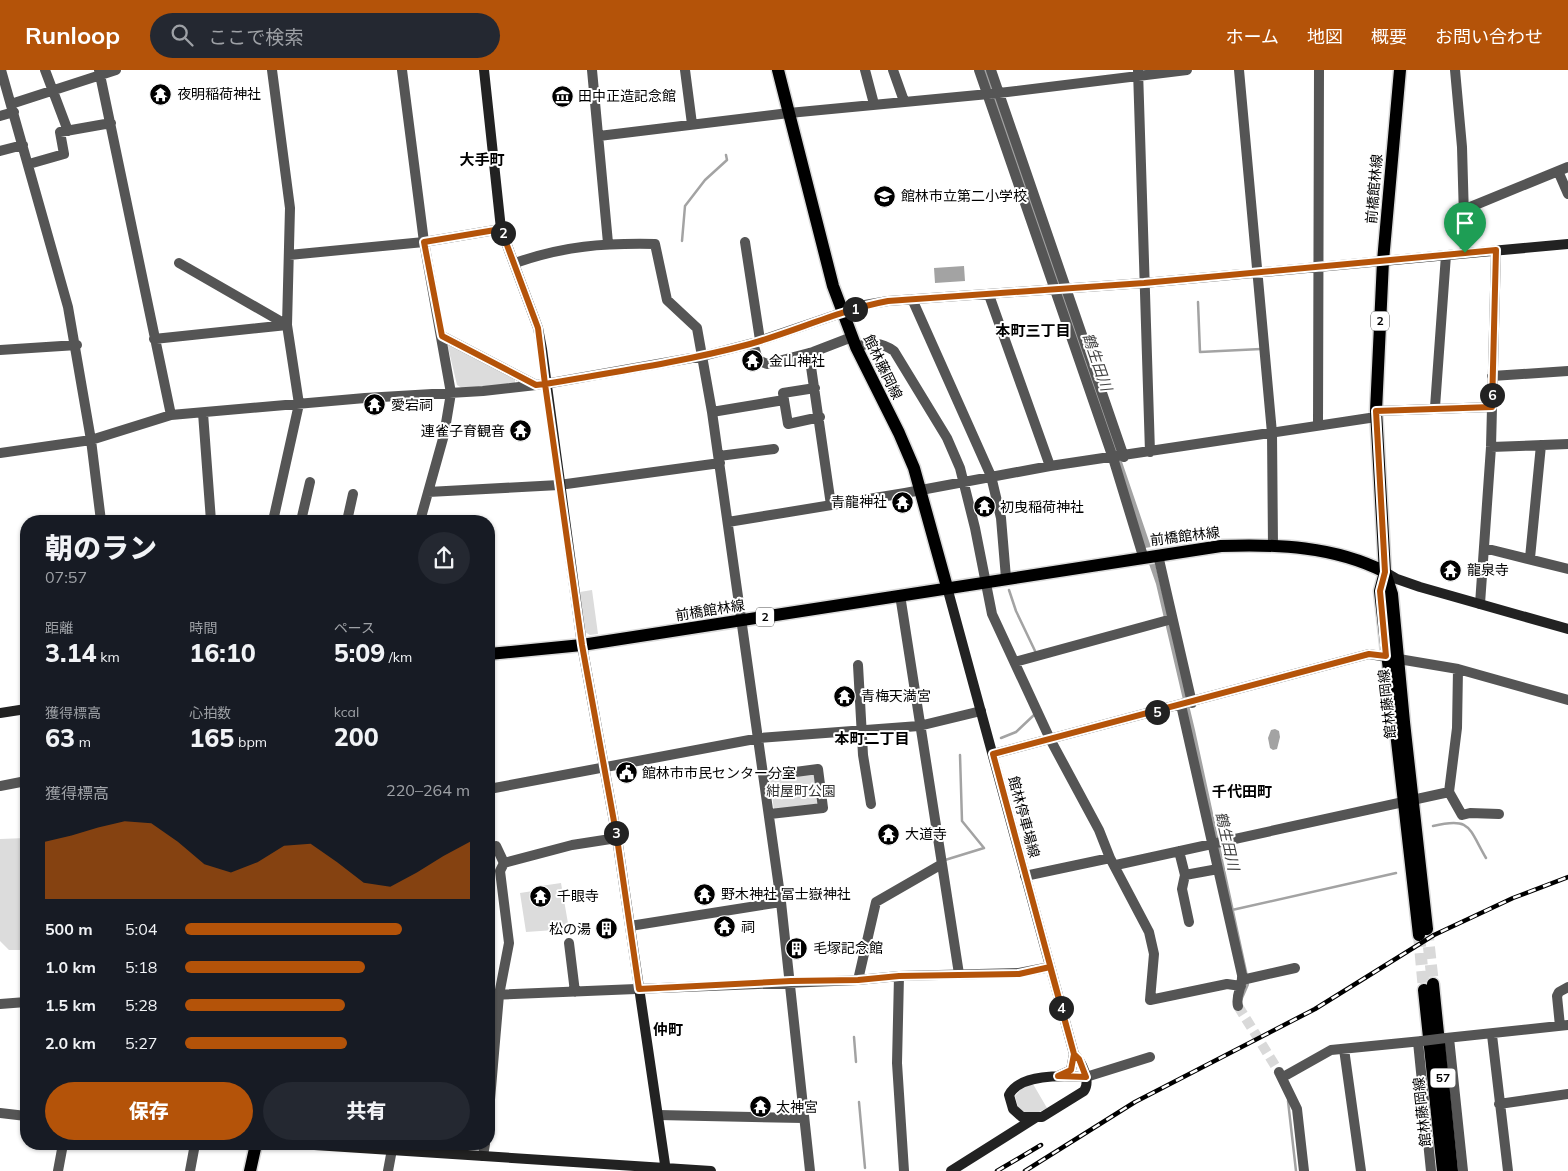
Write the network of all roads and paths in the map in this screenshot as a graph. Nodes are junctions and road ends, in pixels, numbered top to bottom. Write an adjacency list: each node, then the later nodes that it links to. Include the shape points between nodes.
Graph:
1 (1, 70): 25 (street)
2 (45, 70): 21 (street)
3 (116, 70): 19 (street)
4 (272, 70): 45 (street, via 290,208)
5 (402, 70): 39 (street)
6 (484, 70): 38 (street)
7 (592, 70): 31 (street)
8 (685, 70): 29 (street)
9 (778, 70): 26 (main road, 館林藤岡線)
10 (865, 70): 24 (street)
11 (894, 70): 23 (street)
12 (979, 70): 22 (street)
13 (991, 70): 22 (street)
14 (1188, 70): 20 (street)
15 (1239, 70): 51 (street)
16 (1319, 70): 50 (street)
17 (1400, 70): 47 (main road, 前橋館林線 / 2)
18 (1455, 70): 37 (street)
19 (100, 73): 21 (street); 28 (street)
20 (1138, 73): 22 (street); 52 (street)
21 (54, 91): 25 (street); 30 (street)
22 (993, 93): 23 (street); 53 (street)
23 (904, 102): 24 (street)
24 (874, 104): 26 (street)
25 (12, 108): 27 (street); 32 (street)
26 (789, 113): 29 (street); 56 (main road, 館林藤岡線)
27 (0, 116)
28 (111, 123): 30 (street); 59 (street)
29 (692, 124): 31 (street)
30 (68, 131): 34 (street, via 60,132 64,154)
31 (599, 136): 41 (street)
32 (23, 145): 33 (street); 34 (street)
33 (0, 151)
34 (29, 164): 62 (street)
35 (1563, 169): 36 (street); 37 (street)
36 (1568, 194)
37 (1464, 210): 44 (street)
38 (501, 229): 39 (street); 49 (street)
39 (424, 242): 45 (street); 58 (street)
40 (745, 242): 60 (street)
41 (608, 243): 49 (street, via 542,254); 65 (street, via 655,244 666,300 697,328)
42 (1568, 244): 43 (street)
43 (1496, 250): 44 (street); 67 (street)
44 (1465, 253): 46 (street)
45 (289, 255): 57 (street)
46 (1446, 255): 47 (street); 73 (street)
47 (1383, 261): 50 (street); 77 (main road, 前橋館林線 / 2)
48 (179, 263): 57 (street)
49 (514, 263): 68 (street, via 538,328)
50 (1318, 267): 51 (street); 80 (street)
51 (1257, 273): 52 (street); 81 (street)
52 (1144, 283): 53 (street); 87 (street)
53 (1061, 288): 54 (street); 89 (street)
54 (989, 295): 55 (street); 91 (street)
55 (912, 299): 56 (street, via 865,305); 92 (street)
56 (842, 313): 60 (street); 61 (main road, 館林藤岡線)
57 (287, 325): 59 (street); 72 (street)
58 (442, 336): 68 (street); 70 (street)
59 (154, 339): 78 (street)
60 (757, 341): 64 (street, via 758,360 767,364); 65 (street)
61 (854, 342): 64 (street); 94 (street, via 870,342 894,351 948,438); 96 (main road, 館林藤岡線, via 899,433)
62 (77, 345): 63 (street); 82 (street)
63 (0, 350)
64 (809, 353): 69 (street)
65 (703, 356): 68 (street); 75 (street)
66 (1568, 371): 67 (street)
67 (1492, 376): 74 (street)
68 (541, 384): 70 (street); 95 (street)
69 (815, 388): 71 (street, via 783,393); 79 (street)
70 (451, 393): 72 (street); 97 (street, via 444,435)
71 (784, 400): 75 (street); 79 (street, via 788,424)
72 (299, 404): 76 (street); 102 (street)
73 (1435, 407): 74 (street); 77 (street)
74 (1492, 407): 85 (street)
75 (712, 412): 90 (street)
76 (203, 413): 78 (street); 101 (street)
77 (1376, 414): 80 (street); 113 (main road, 前橋館林線 / 2)
78 (171, 415): 82 (street)
79 (820, 418): 99 (street)
80 (1318, 426): 81 (street)
81 (1272, 433): 87 (street); 107 (street)
82 (91, 440): 88 (street); 100 (street)
83 (1568, 444): 84 (street)
84 (1541, 445): 85 (street); 111 (street)
85 (1491, 447): 108 (street)
86 (774, 449): 90 (street)
87 (1150, 452): 89 (street)
88 (0, 453)
89 (1118, 457): 91 (street); 110 (street)
90 (719, 460): 95 (street); 106 (street)
91 (1050, 466): 92 (street)
92 (991, 476): 94 (street); 114 (street, via 1001,518)
93 (310, 482): 103 (street)
94 (964, 483): 96 (street); 115 (street)
95 (560, 485): 97 (street); 122 (street)
96 (921, 490): 99 (street); 116 (main road, 館林藤岡線)
97 (428, 492): 105 (street)
98 (354, 494): 104 (street)
99 (831, 505): 106 (street)
100 (100, 515)
101 (211, 515)
102 (274, 515)
103 (302, 515)
104 (348, 515)
105 (422, 515)
106 (728, 522): 119 (street)
107 (1273, 546): 109 (main road, 前橋館林線 / 2, via 1221,546); 113 (main road, 前橋館林線 / 2, via 1325,551 1362,560)
108 (1484, 548): 111 (street); 118 (street)
109 (1158, 555): 110 (main road, 前橋館林線 / 2); 120 (street)
110 (1143, 556): 114 (main road, 前橋館林線 / 2)
111 (1530, 558): 112 (street)
112 (1568, 569)
113 (1385, 572): 118 (street, via 1420,587); 124 (main road, 館林藤岡線, via 1392,594)
114 (1006, 578): 115 (main road, 前橋館林線 / 2)
115 (984, 581): 116 (main road, 前橋館林線 / 2); 125 (street, via 992,614)
116 (947, 587): 117 (main road, 前橋館林線 / 2); 131 (street, 館林停車場線)
117 (900, 595): 119 (main road, 前橋館林線 / 2); 133 (street)
118 (1480, 604): 121 (street)
119 (742, 620): 122 (main road, 前橋館林線 / 2); 135 (street)
120 (1169, 620): 125 (street); 129 (street)
121 (1568, 629)
122 (582, 645): 123 (main road, 前橋館林線 / 2); 138 (street)
123 (495, 653)
124 (1392, 657): 127 (street); 129 (street, via 1369,654); 144 (main road, 館林藤岡線)
125 (1015, 662): 136 (street)
126 (858, 666): 134 (street)
127 (1458, 669): 128 (street); 143 (street, via 1457,728)
128 (1568, 700)
129 (1186, 704): 136 (street); 149 (street)
130 (20, 710): 132 (street)
131 (981, 711): 133 (street); 137 (street, 館林停車場線)
132 (0, 713)
133 (919, 726): 134 (street); 154 (street)
134 (861, 730): 135 (street); 145 (street)
135 (760, 738): 138 (street); 139 (street)
136 (1050, 739): 137 (street); 152 (street)
137 (993, 754): 157 (street, 館林停車場線)
138 (605, 767): 142 (street); 148 (street)
139 (765, 776): 146 (street); 146 (street, via 818,769 823,808)
140 (20, 782): 141 (street)
141 (0, 786)
142 (495, 788)
143 (1449, 792): 144 (street); 147 (street, via 1462,815)
144 (1408, 801): 149 (street); 161 (main road, 館林藤岡線)
145 (871, 804)
146 (770, 814): 158 (street)
147 (1499, 814)
148 (617, 838): 153 (street, via 572,845); 160 (street)
149 (1215, 845): 151 (street); 155 (street)
150 (495, 846): 153 (street)
151 (1179, 851): 152 (street); 156 (street)
152 (1113, 862): 157 (street); 169 (street, via 1149,932 1154,954 1150,1000)
153 (504, 863): 172 (street, via 500,871 509,943)
154 (942, 864): 165 (street); 167 (street, via 876,902)
155 (1218, 869): 156 (street); 169 (street)
156 (1185, 875): 159 (street, via 1182,889)
157 (1025, 876): 163 (street, 館林停車場線)
158 (781, 902): 160 (street); 168 (street)
159 (1189, 922)
160 (630, 926): 171 (street)
161 (1423, 932)
162 (569, 943): 173 (street)
163 (1050, 967): 165 (street, via 1019,974); 183 (street, 館林停車場線)
164 (1296, 968): 169 (street)
165 (959, 974): 166 (street)
166 (899, 976): 167 (street); 210 (street, via 898,1063)
167 (858, 980): 168 (street)
168 (791, 981): 171 (street); 193 (street)
169 (1244, 981): 177 (street, via 1237,997)
170 (1568, 987): 178 (street, via 1557,996)
171 (639, 989): 173 (street); 192 (street)
172 (495, 992)
173 (575, 992): 174 (street)
174 (495, 995)
175 (20, 1002): 176 (street)
176 (0, 1004)
177 (1238, 1006)
178 (1564, 1026): 179 (street)
179 (1492, 1035): 180 (street); 188 (street)
180 (1447, 1038): 181 (street, bridge); 217 (street)
181 (1420, 1041): 182 (street); 214 (street)
182 (1344, 1049): 212 (street, via 1324,1052 1281,1074 1297,1109); 213 (street)
183 (1074, 1054): 185 (street, via 1071,1070); 186 (street, 館林停車場線)
184 (1150, 1057): 186 (street)
185 (1058, 1076): 186 (street); 190 (street, via 1032,1080 1013,1088 1008,1098)
186 (1086, 1077): 194 (street, via 1084,1091 1049,1114)
187 (1568, 1094): 188 (street)
188 (1499, 1104): 218 (street)
189 (0, 1113): 191 (street)
190 (1017, 1114): 194 (street); 195 (street, via 1013,1128)
191 (20, 1115)
192 (658, 1115): 193 (street); 203 (street)
193 (803, 1118): 209 (street)
194 (1036, 1118): 195 (street)
195 (1004, 1139): 211 (street)
196 (63, 1150): 204 (street)
197 (194, 1150): 205 (street)
198 (255, 1150): 206 (main road)
199 (392, 1150): 207 (street)
200 (422, 1150): 202 (street)
201 (484, 1150): 202 (street)
202 (483, 1156): 203 (street)
203 (666, 1169): 208 (street)
204 (58, 1171)
205 (190, 1171)
206 (250, 1171)
207 (388, 1171)
208 (711, 1171)
209 (810, 1171)
210 (904, 1171)
211 (951, 1171)
212 (1304, 1171)
213 (1361, 1171)
214 (1432, 1171)
215 (1443, 1171): 216 (main road, 館林藤岡線 / 57, via 1429,987)
216 (1452, 1171)
217 (1463, 1171)
218 (1508, 1171)

